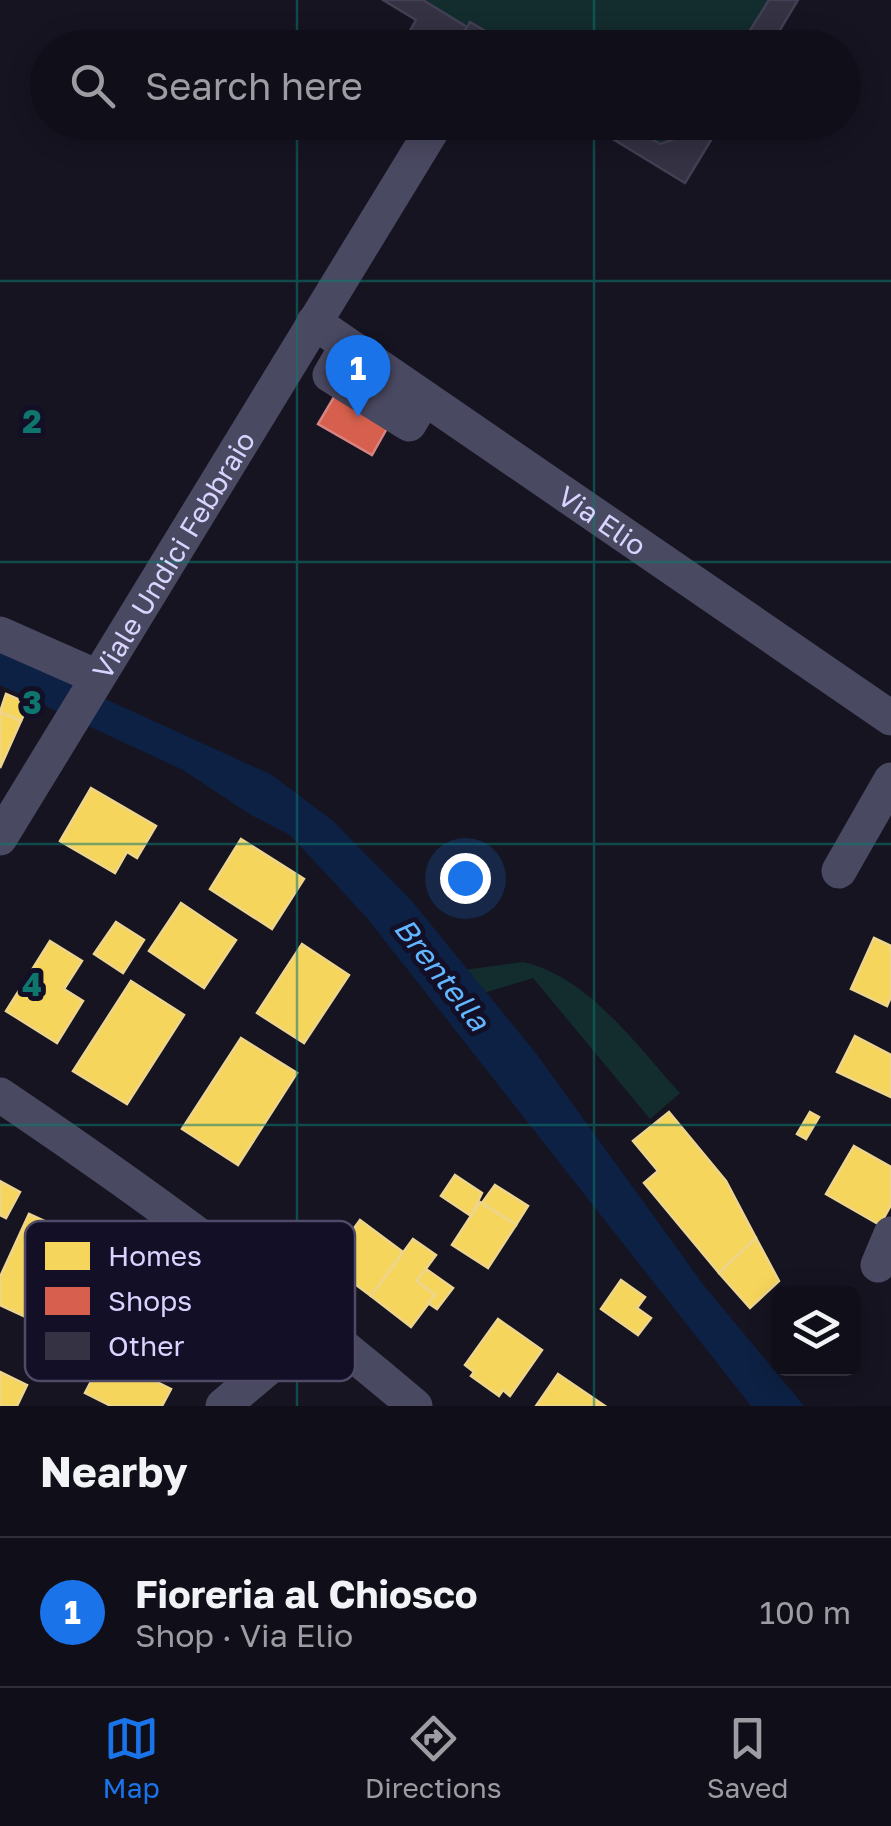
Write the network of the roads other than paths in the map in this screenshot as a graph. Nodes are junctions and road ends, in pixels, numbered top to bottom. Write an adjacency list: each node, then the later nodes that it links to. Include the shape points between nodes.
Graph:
1 (426, 140): 2 (street, Viale Undici Febbraio)
2 (314, 322): 4 (street, Viale Undici Febbraio); 5 (street, Via Elio)
3 (0, 634): 4 (street)
4 (93, 680): 7 (street, Viale Undici Febbraio)
5 (891, 718)
6 (891, 780): 8 (street)
7 (0, 838)
8 (839, 871)
9 (0, 1095): 10 (street)
10 (181, 1221)
11 (355, 1355): 14 (street)
12 (252, 1381): 13 (street)
13 (223, 1406)
14 (414, 1406)

